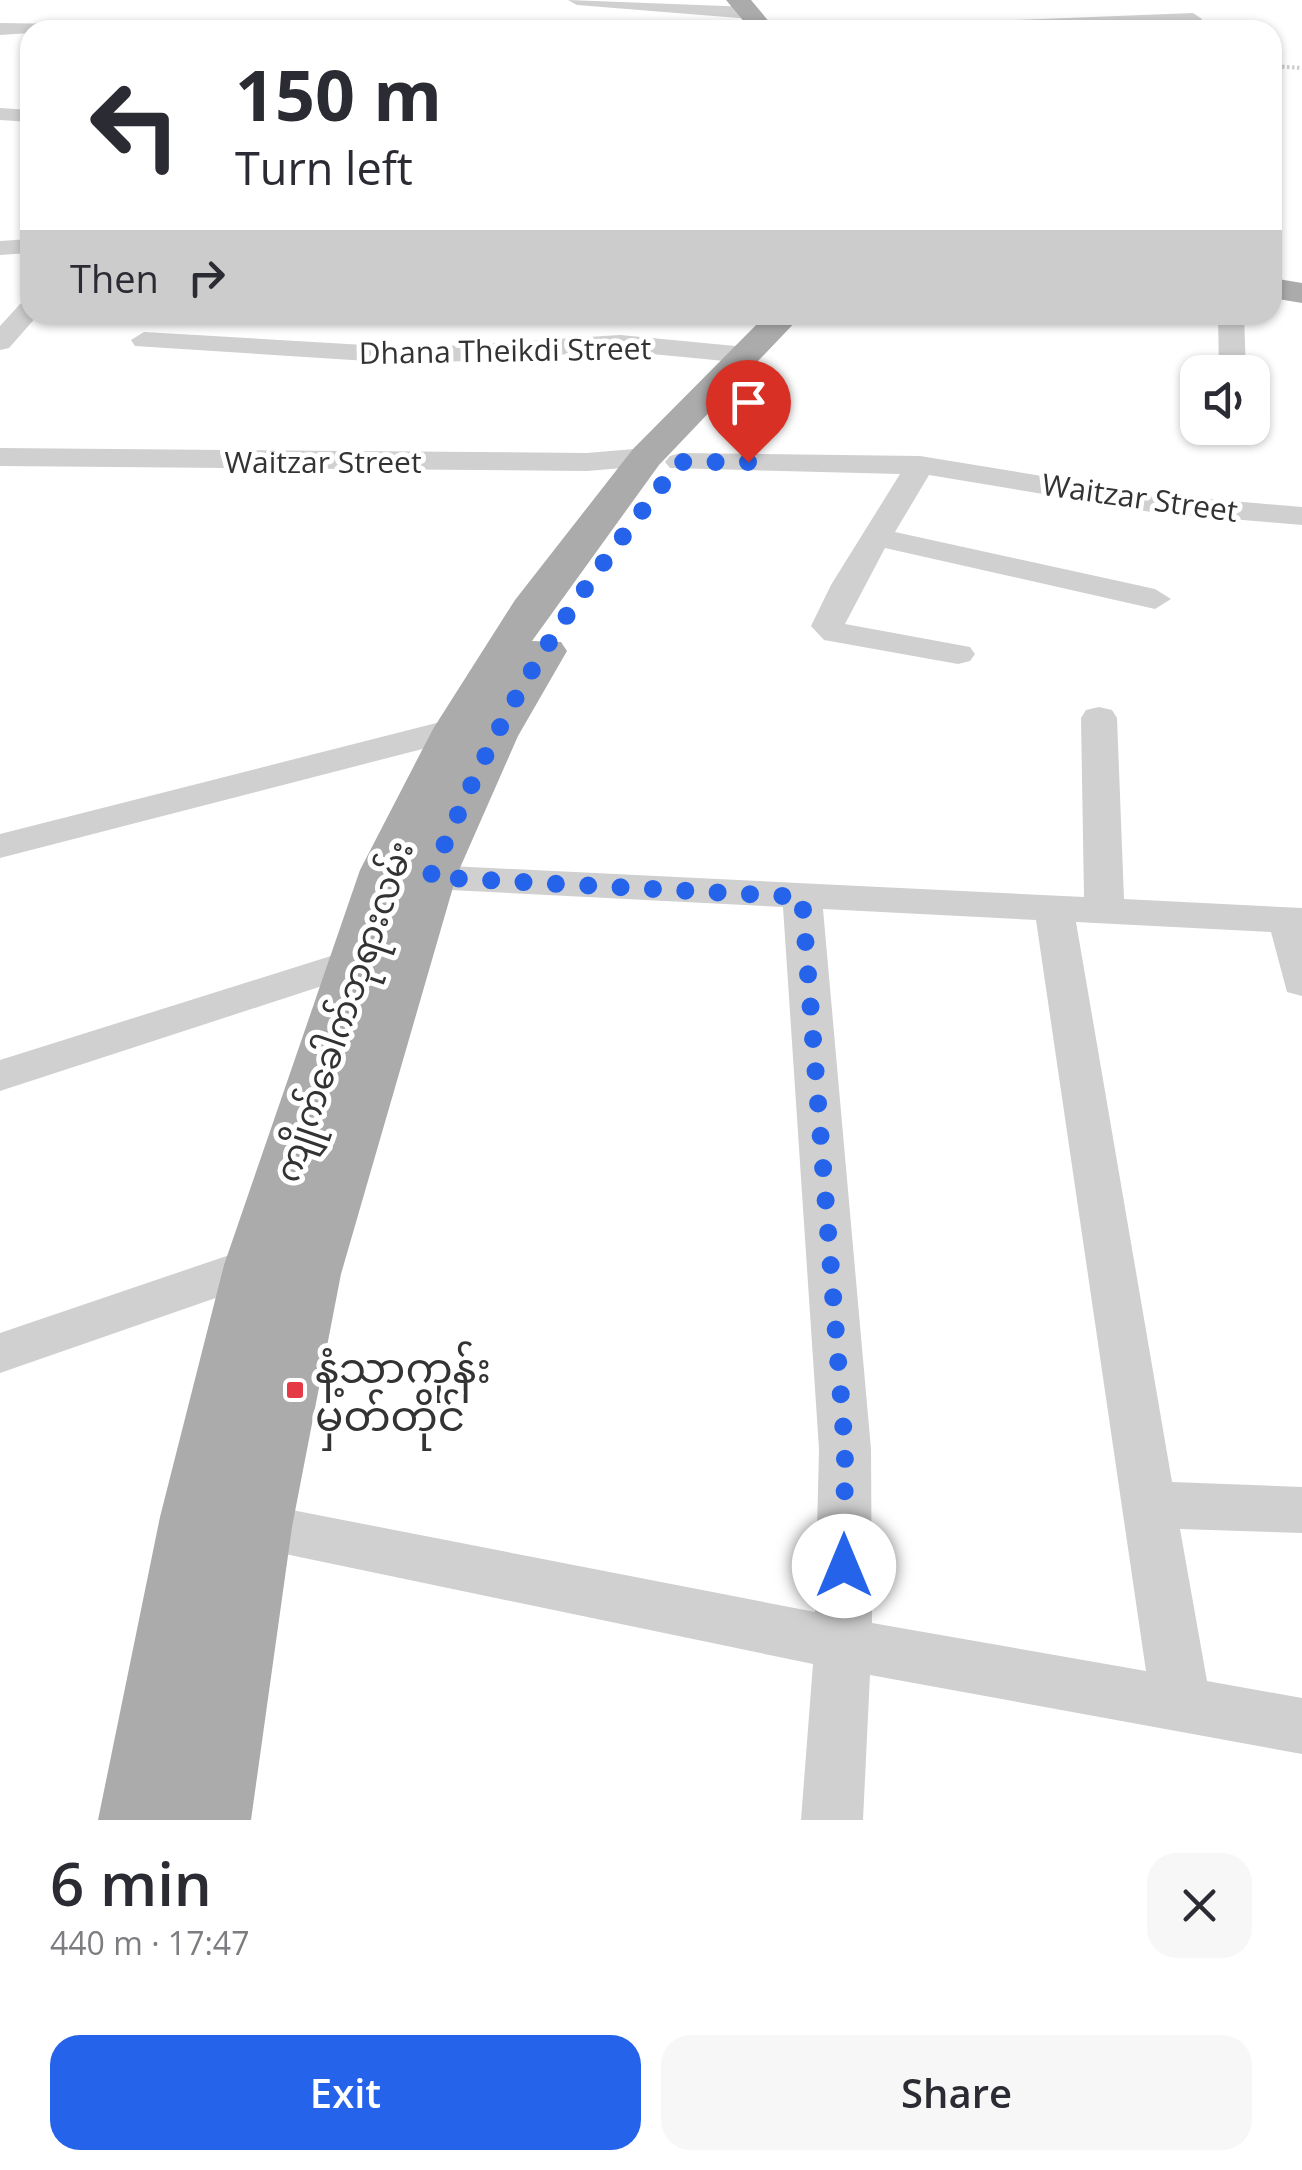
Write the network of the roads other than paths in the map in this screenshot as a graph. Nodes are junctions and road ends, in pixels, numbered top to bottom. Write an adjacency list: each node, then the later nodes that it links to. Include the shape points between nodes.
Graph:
1 (577, 0): 3 (street)
2 (988, 0): 5 (street)
3 (753, 11)
4 (1193, 19): 6 (street)
5 (1004, 20)
6 (1173, 20)
7 (20, 319): 12 (street)
8 (774, 325): 13 (main road, ကျိုက်ခေါက်ဘုရားလမ်း)
9 (807, 325): 16 (main road, ကျိုက်ခေါက်ဘုရားလမ်း)
10 (1231, 325): 14 (street)
11 (144, 340): 13 (street, Dhana Theikdi Street, via 415,356 620,342)
12 (0, 342)
13 (746, 355): 16 (main road, ကျိုက်ခေါက်ဘုရားလမ်း)
14 (1232, 355)
15 (0, 457): 16 (street, Waitzar Street)
16 (663, 459): 17 (street, Waitzar Street); 23 (main road, ကျိုက်ခေါက်ဘုရားလမ်း, via 530,608); 25 (main road, ကျိုက်ခေါက်ဘုရားလမ်း, via 495,736)
17 (920, 465): 18 (street, Waitzar Street, via 1151,503); 19 (street)
18 (1302, 516)
19 (875, 537): 20 (street); 21 (street, via 830,630)
20 (1155, 600)
21 (958, 654)
22 (1099, 718): 28 (street)
23 (456, 728): 24 (street); 30 (main road, ကျိုက်ခေါက်ဘုရားလမ်း, via 386,870)
24 (0, 846)
25 (430, 877): 26 (street); 37 (main road, ကျိုက်ခေါက်ဘုရားလမ်း, via 310,1274)
26 (802, 897): 27 (street); 38 (street, via 845,1449)
27 (1054, 910): 28 (street); 35 (street)
28 (1104, 912): 29 (street)
29 (1296, 921): 31 (street)
30 (353, 962): 32 (street); 33 (main road, ကျိုက်ခေါက်ဘုရားလမ်း)
31 (1302, 982)
32 (0, 1076)
33 (256, 1265): 34 (street); 41 (main road, ကျိုက်ခေါက်ဘုရားလမ်း, via 196,1517)
34 (0, 1354)
35 (1152, 1505): 36 (street); 39 (street)
36 (1302, 1510)
37 (256, 1527): 38 (street); 42 (main road, ကျိုက်ခေါက်ဘုရားလမ်း)
38 (843, 1644): 39 (street); 43 (street)
39 (1181, 1705): 40 (street)
40 (1302, 1726)
41 (139, 1820)
42 (210, 1820)
43 (832, 1820)

